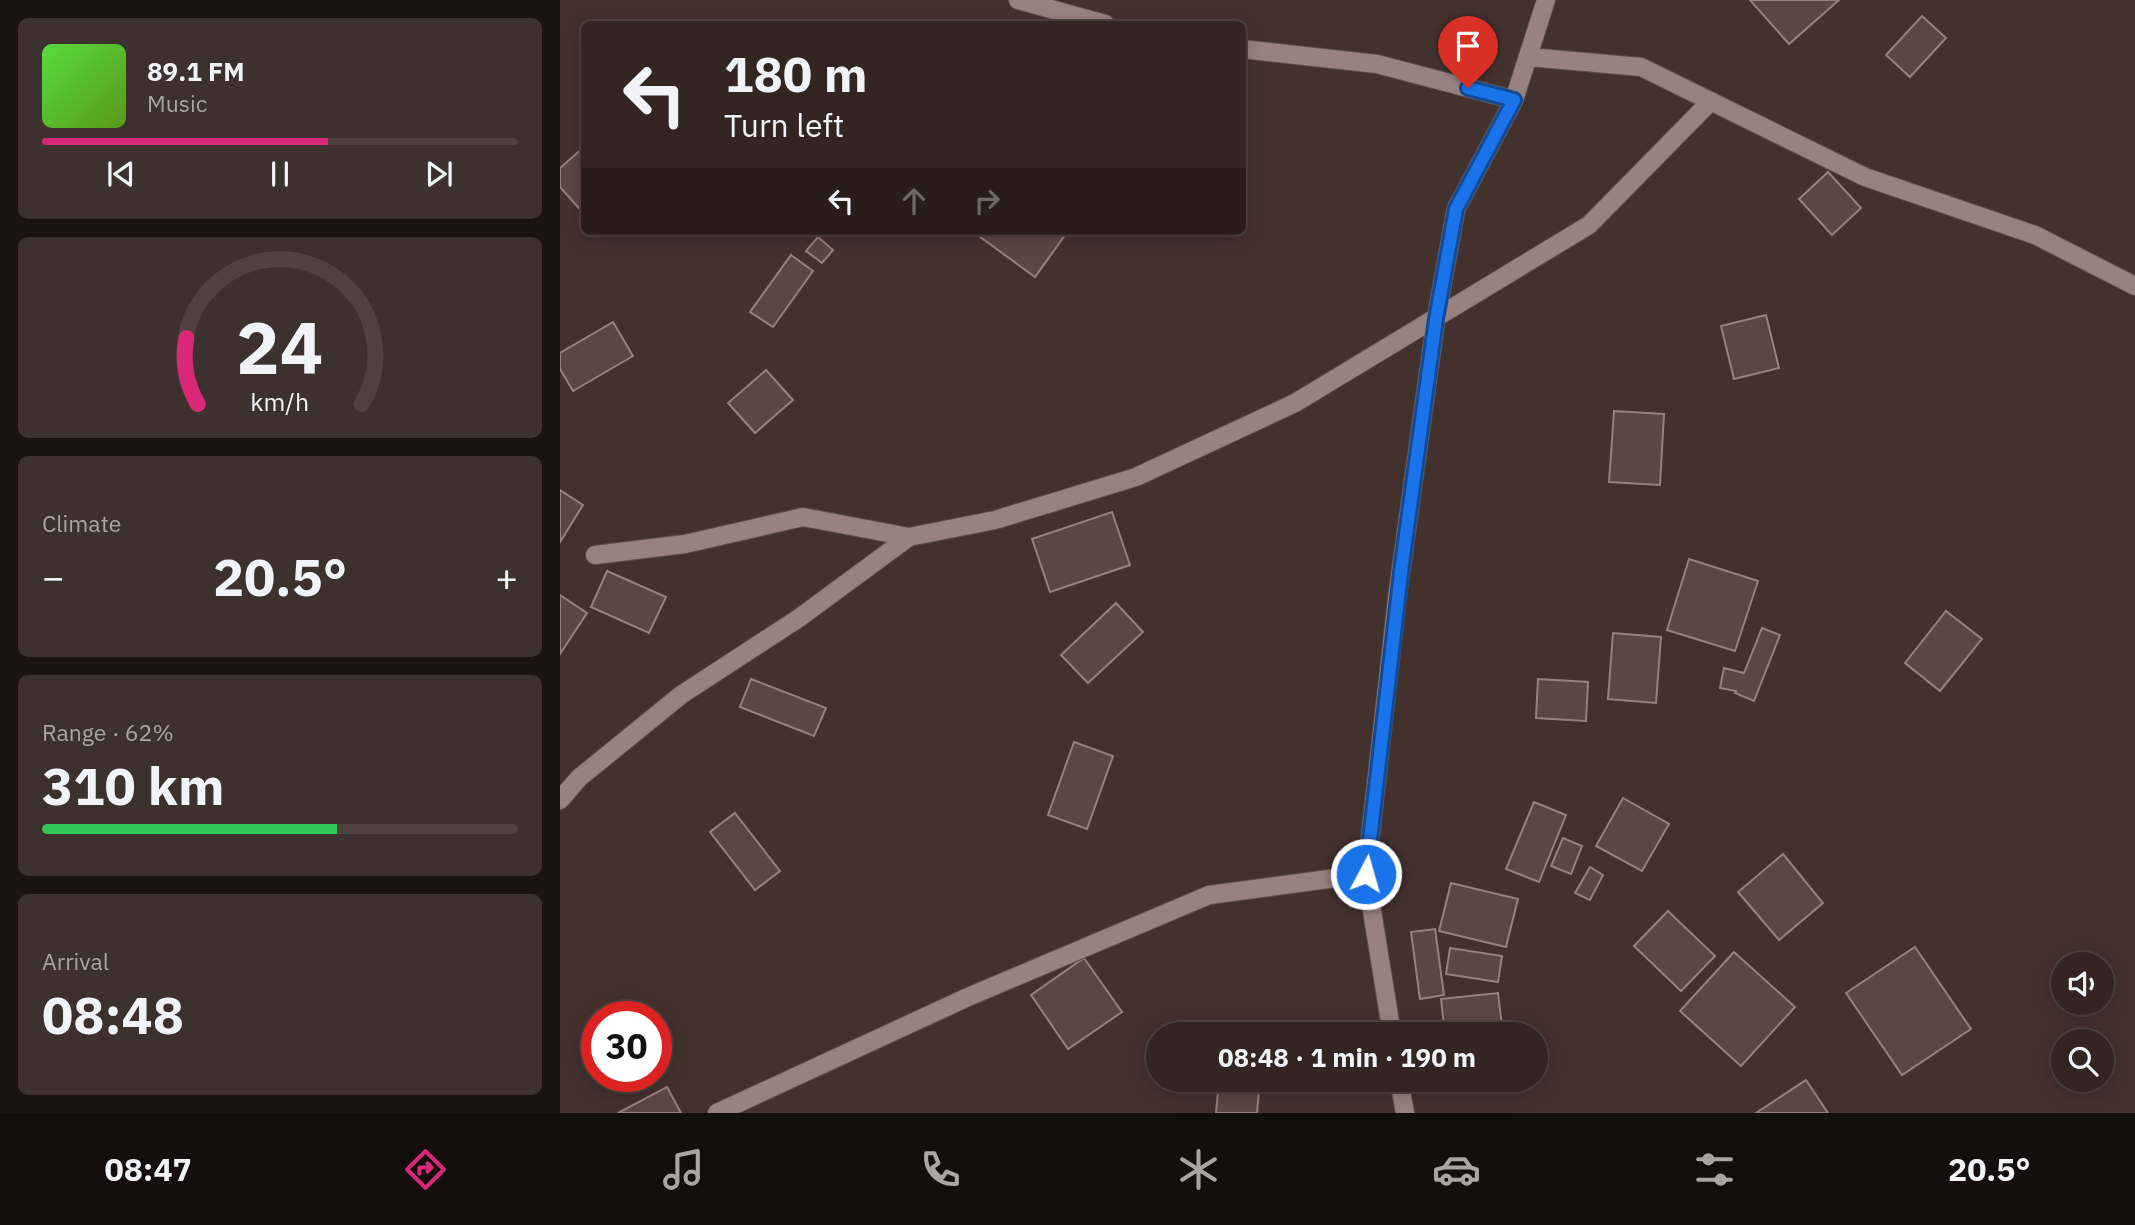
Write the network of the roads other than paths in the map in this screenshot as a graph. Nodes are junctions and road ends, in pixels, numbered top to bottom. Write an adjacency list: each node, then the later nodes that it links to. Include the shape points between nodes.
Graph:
1 (1018, 0): 3 (street)
2 (1546, 0): 5 (street)
3 (1094, 21)
4 (1246, 49): 6 (street, via 1377,64)
5 (1529, 57): 6 (street); 7 (street, via 1641,67)
6 (1514, 100): 9 (street, via 1456,209)
7 (1711, 101): 8 (street, via 1865,177 2035,235); 9 (street, via 1589,225)
8 (2135, 286)
9 (1436, 319): 10 (street, via 1294,403 1136,477 995,520); 13 (street, via 1398,591)
10 (909, 537): 11 (street, via 803,517 685,544); 12 (street, via 799,618 681,695 579,778)
11 (596, 555)
12 (560, 800)
13 (1366, 874): 14 (street); 16 (street, via 1209,895 968,996)
14 (1390, 1022)
15 (1401, 1092): 17 (street)
16 (717, 1113)
17 (1405, 1113)

